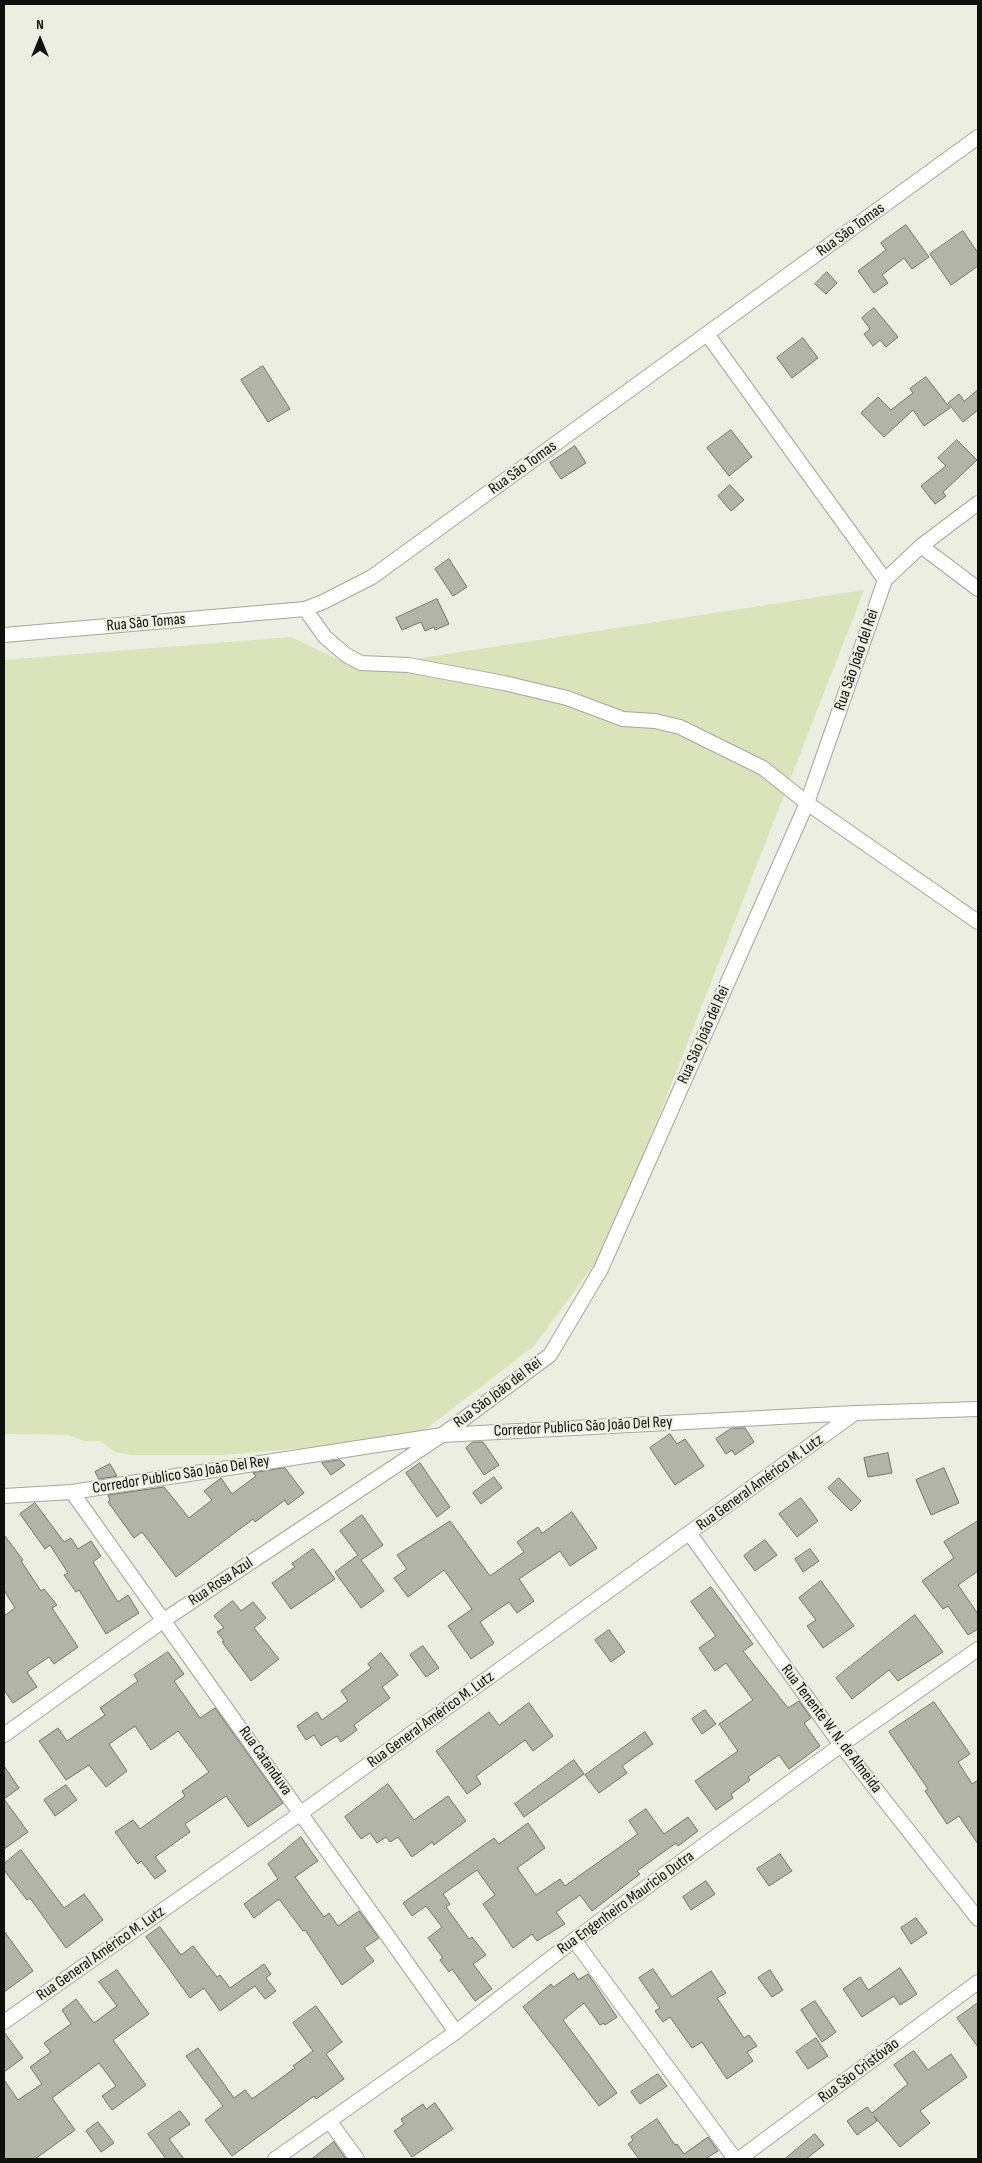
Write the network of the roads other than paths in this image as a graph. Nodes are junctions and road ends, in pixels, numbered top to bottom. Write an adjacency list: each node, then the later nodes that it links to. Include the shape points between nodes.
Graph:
1 (978, 137): 2 (street, Rua São Tomas)
2 (707, 334): 5 (street); 7 (street, Rua São Tomas, via 372,577)
3 (978, 503): 4 (street)
4 (921, 546): 5 (street); 6 (street)
5 (885, 580): 9 (street, Rua São João del Rei)
6 (978, 589)
7 (305, 609): 8 (street, Rua São Tomas); 9 (street, via 325,637 361,663 408,665 504,684 567,698 623,720 655,721 680,727 763,768)
8 (4, 635)
9 (807, 803): 10 (street); 13 (street, Rua São João del Rei, via 601,1269 550,1355)
10 (978, 922)
11 (978, 1408): 12 (street, Corredor Publico São João Del Rey)
12 (855, 1413): 13 (street, Corredor Publico São João Del Rey); 16 (street, Rua General Américo M. Lutz)
13 (442, 1435): 14 (street, Corredor Publico São João Del Rey); 17 (street, Rua Rosa Azul)
14 (72, 1492): 15 (street, Corredor Publico São João Del Rey); 17 (street, Rua Catanduva)
15 (4, 1496)
16 (690, 1534): 20 (street, Rua Tenente W. N. de Almeida); 21 (street, Rua General Américo M. Lutz)
17 (164, 1620): 19 (street, Rua Rosa Azul); 21 (street, Rua Catanduva)
18 (978, 1649): 20 (street, Rua Engenheiro Mauricio Dutra)
19 (4, 1735)
20 (841, 1745): 22 (street, Rua Tenente W. N. de Almeida); 23 (street, Rua Engenheiro Mauricio Dutra)
21 (301, 1813): 25 (street, Rua General Américo M. Lutz); 26 (street, Rua Catanduva)
22 (978, 1919)
23 (574, 1940): 26 (street, Rua Engenheiro Mauricio Dutra); 30 (street)
24 (978, 1982): 31 (street, Rua São Cristóvão)
25 (4, 2022)
26 (456, 2032): 27 (street, Rua Engenheiro Mauricio Dutra)
27 (330, 2122): 28 (street, Rua Engenheiro Mauricio Dutra); 29 (street)
28 (275, 2159)
29 (357, 2159)
30 (735, 2159)
31 (739, 2159)

